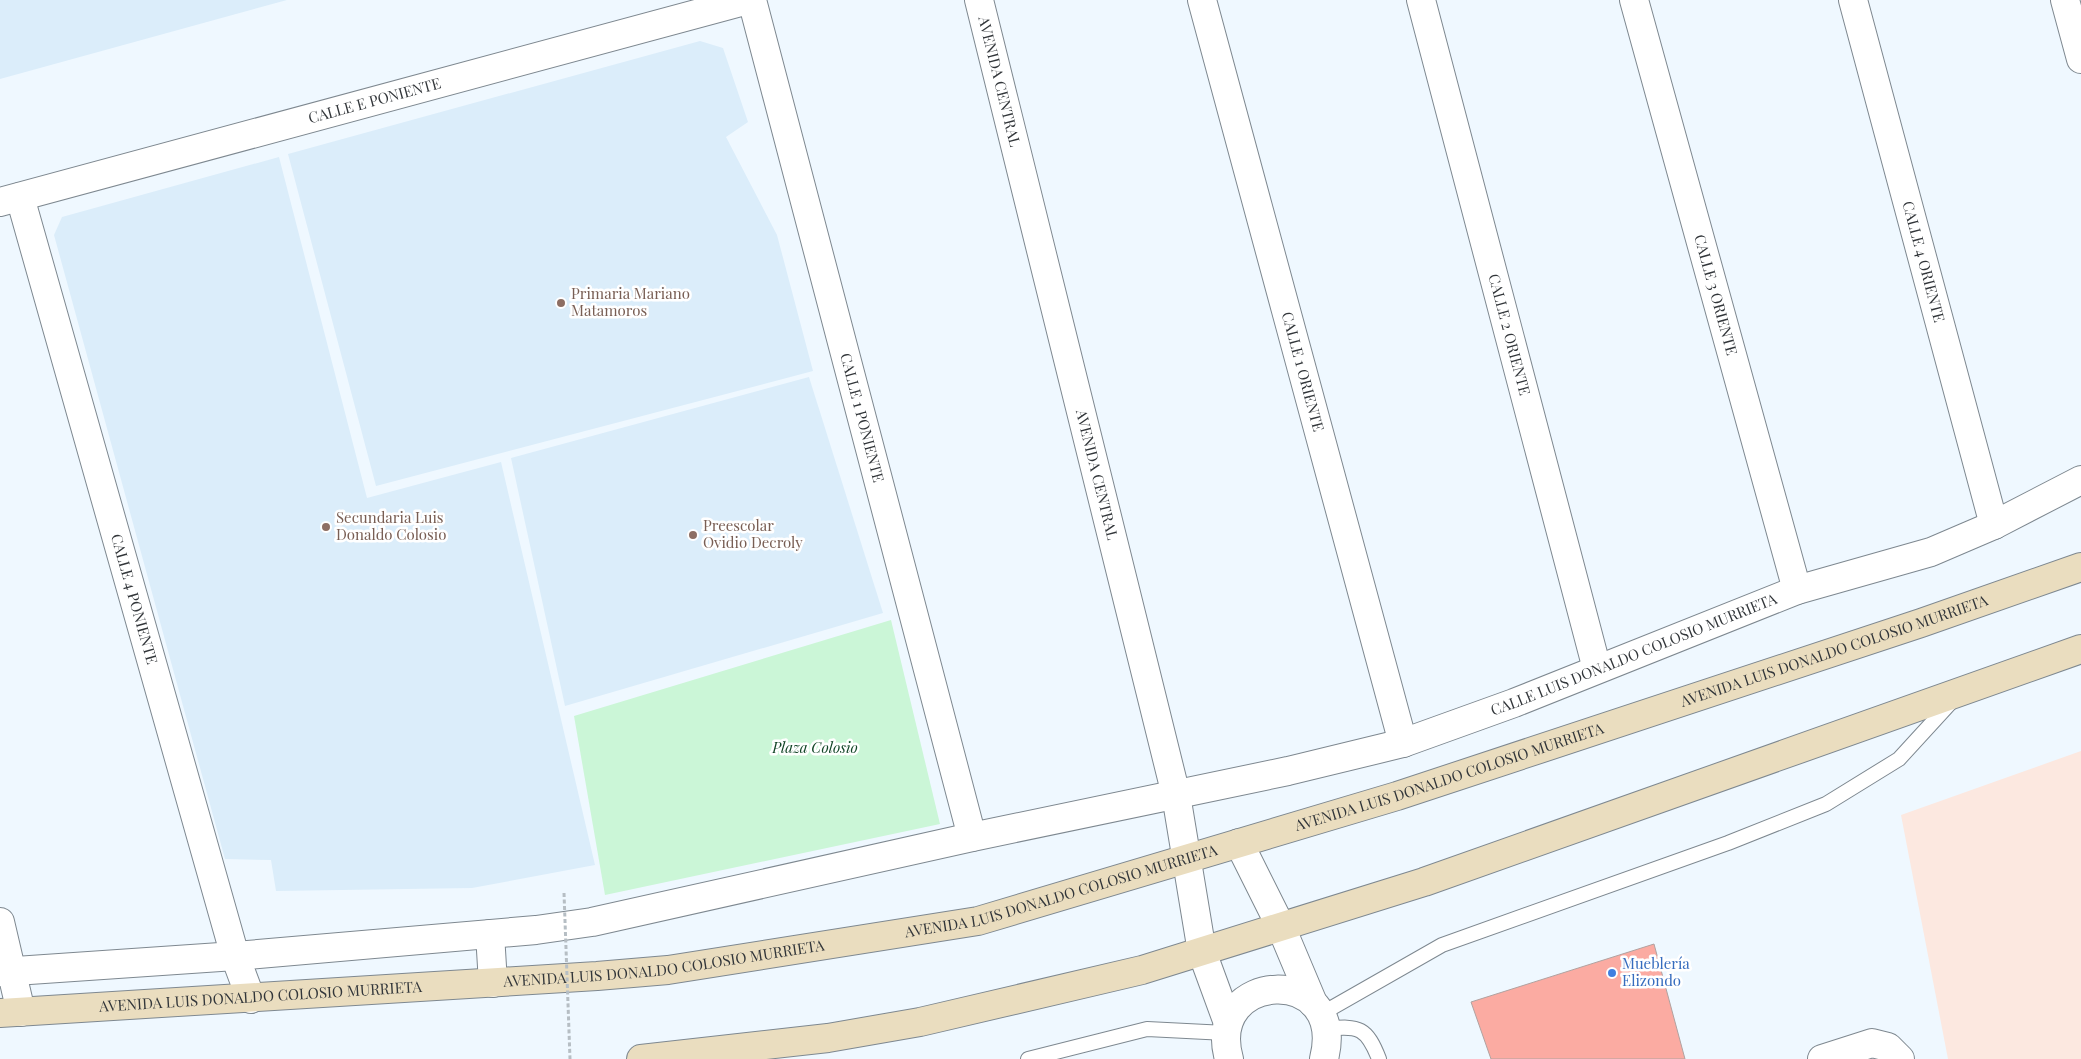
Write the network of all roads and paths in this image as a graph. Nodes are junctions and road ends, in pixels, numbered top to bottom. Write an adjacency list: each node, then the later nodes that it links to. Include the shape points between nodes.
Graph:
1 (750, 0): 9 (street, CALLE E PONIENTE); 19 (street, CALLE 1 PONIENTE)
2 (979, 0): 18 (street, AVENIDA CENTRAL)
3 (1202, 0): 17 (street, CALLE 1 ORIENTE)
4 (1421, 0): 15 (street, CALLE 2 ORIENTE)
5 (1634, 0): 13 (street, CALLE 3 ORIENTE)
6 (1853, 0): 11 (street, CALLE 4 ORIENTE)
7 (2065, 0): 8 (street)
8 (2081, 59)
9 (10, 199): 27 (street, CALLE 4 PONIENTE)
10 (2081, 480): 11 (street, CALLE LUIS DONALDO COLOSIO MURRIETA)
11 (1994, 525): 13 (street, CALLE LUIS DONALDO COLOSIO MURRIETA, via 1931,552)
12 (2081, 568): 20 (main road, AVENIDA LUIS DONALDO COLOSIO MURRIETA, via 1406,793)
13 (1797, 590): 15 (street, CALLE LUIS DONALDO COLOSIO MURRIETA)
14 (2081, 649): 16 (main road)
15 (1597, 670): 17 (street, CALLE LUIS DONALDO COLOSIO MURRIETA)
16 (1959, 693): 24 (main road, via 1424,882); 32 (lane, via 1899,759 1826,804 1728,844 1442,945)
17 (1403, 743): 18 (street, CALLE LUIS DONALDO COLOSIO MURRIETA)
18 (1176, 795): 19 (street, CALLE LUIS DONALDO COLOSIO MURRIETA); 21 (street, AVENIDA CENTRAL)
19 (972, 837): 25 (street, CALLE LUIS DONALDO COLOSIO MURRIETA, via 592,922)
20 (1239, 843): 21 (main road, AVENIDA LUIS DONALDO COLOSIO MURRIETA); 24 (street)
21 (1186, 860): 26 (street, AVENIDA CENTRAL); 29 (main road, AVENIDA LUIS DONALDO COLOSIO MURRIETA, via 978,920 668,970)
22 (564, 893): 36 (path, bridge)
23 (0, 922): 28 (street)
24 (1281, 927): 26 (main road); 32 (street)
25 (490, 934): 27 (street, CALLE LUIS DONALDO COLOSIO MURRIETA); 29 (street)
26 (1202, 952): 33 (street, AVENIDA CENTRAL); 35 (main road, via 1142,970 920,1022)
27 (235, 956): 28 (street, CALLE LUIS DONALDO COLOSIO MURRIETA); 30 (street, CALLE 4 PONIENTE)
28 (7, 972): 31 (street)
29 (493, 983): 30 (main road, AVENIDA LUIS DONALDO COLOSIO MURRIETA)
30 (251, 999): 31 (main road, AVENIDA LUIS DONALDO COLOSIO MURRIETA)
31 (10, 1013)
32 (1320, 1015): 33 (street, via 1302,995 1289,990 1261,991 1238,1007); 39 (street, via 1327,1044); 40 (lane, via 1361,1029 1372,1041)
33 (1228, 1038): 38 (lane, via 1147,1029)
34 (1894, 1053): 41 (street, via 1872,1042)
35 (731, 1056): 37 (main road)
36 (570, 1059)
37 (641, 1059)
38 (1028, 1059)
39 (1324, 1059)
40 (1379, 1059)
41 (1822, 1059)

